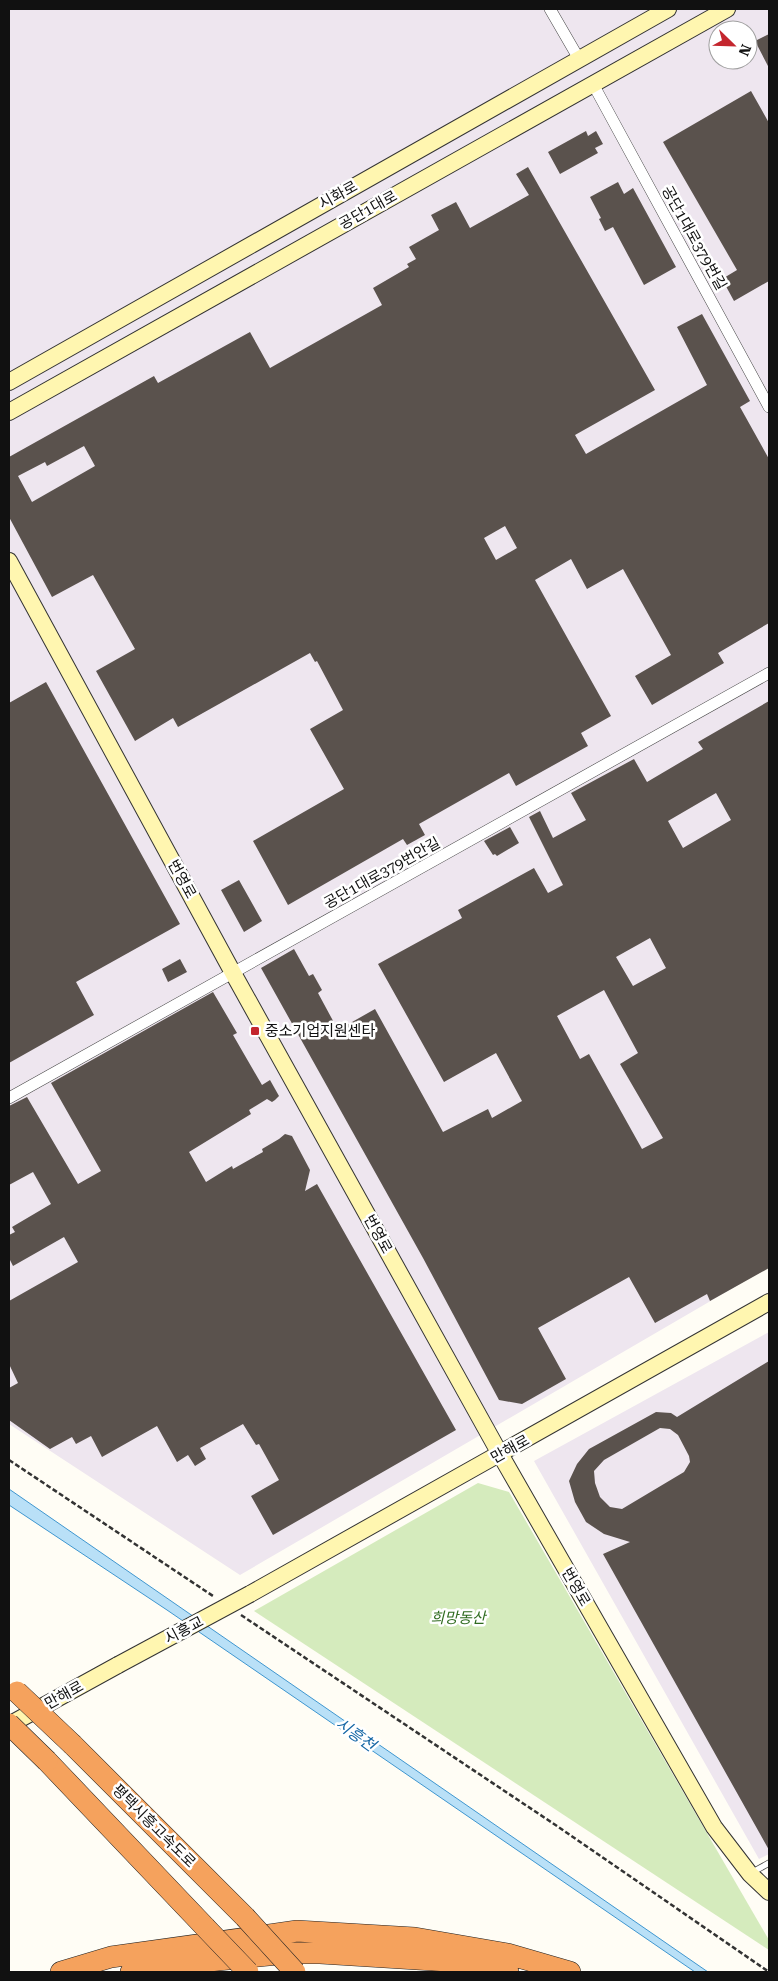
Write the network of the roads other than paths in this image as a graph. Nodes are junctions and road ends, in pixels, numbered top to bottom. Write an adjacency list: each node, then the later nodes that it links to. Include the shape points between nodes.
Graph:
1 (550, 9): 4 (street)
2 (668, 9): 4 (street, 시화로)
3 (727, 9): 5 (street, 공단1대로)
4 (579, 59): 6 (street, 시화로)
5 (592, 84): 7 (street, 공단1대로379번길); 8 (street, 공단1대로)
6 (9, 382)
7 (769, 406)
8 (9, 412)
9 (9, 561): 11 (street, 번영로)
10 (769, 673): 11 (street, 공단1대로379번안길)
11 (233, 973): 12 (street, 공단1대로379번안길); 14 (street, 번영로)
12 (9, 1098)
13 (769, 1302): 14 (street, 만해로)
14 (500, 1454): 15 (street, 만해로); 20 (street, 번영로, via 714,1827)
15 (250, 1594): 16 (street, 시흥교, bridge)
16 (118, 1665): 18 (street, 만해로)
17 (13, 1689): 25 (highway, 평택시흥고속도로, bridge, via 245,1917)
18 (9, 1725): 24 (highway, 평택시흥고속도로, bridge)
19 (769, 1863): 20 (lane)
20 (750, 1874): 21 (street, 번영로)
21 (769, 1892)
22 (61, 1972): 27 (highway, via 111,1957 297,1931 415,1938 508,1954)
23 (131, 1972): 26 (highway, via 289,1953 449,1962)
24 (248, 1972)
25 (295, 1972)
26 (508, 1972)
27 (570, 1972)

